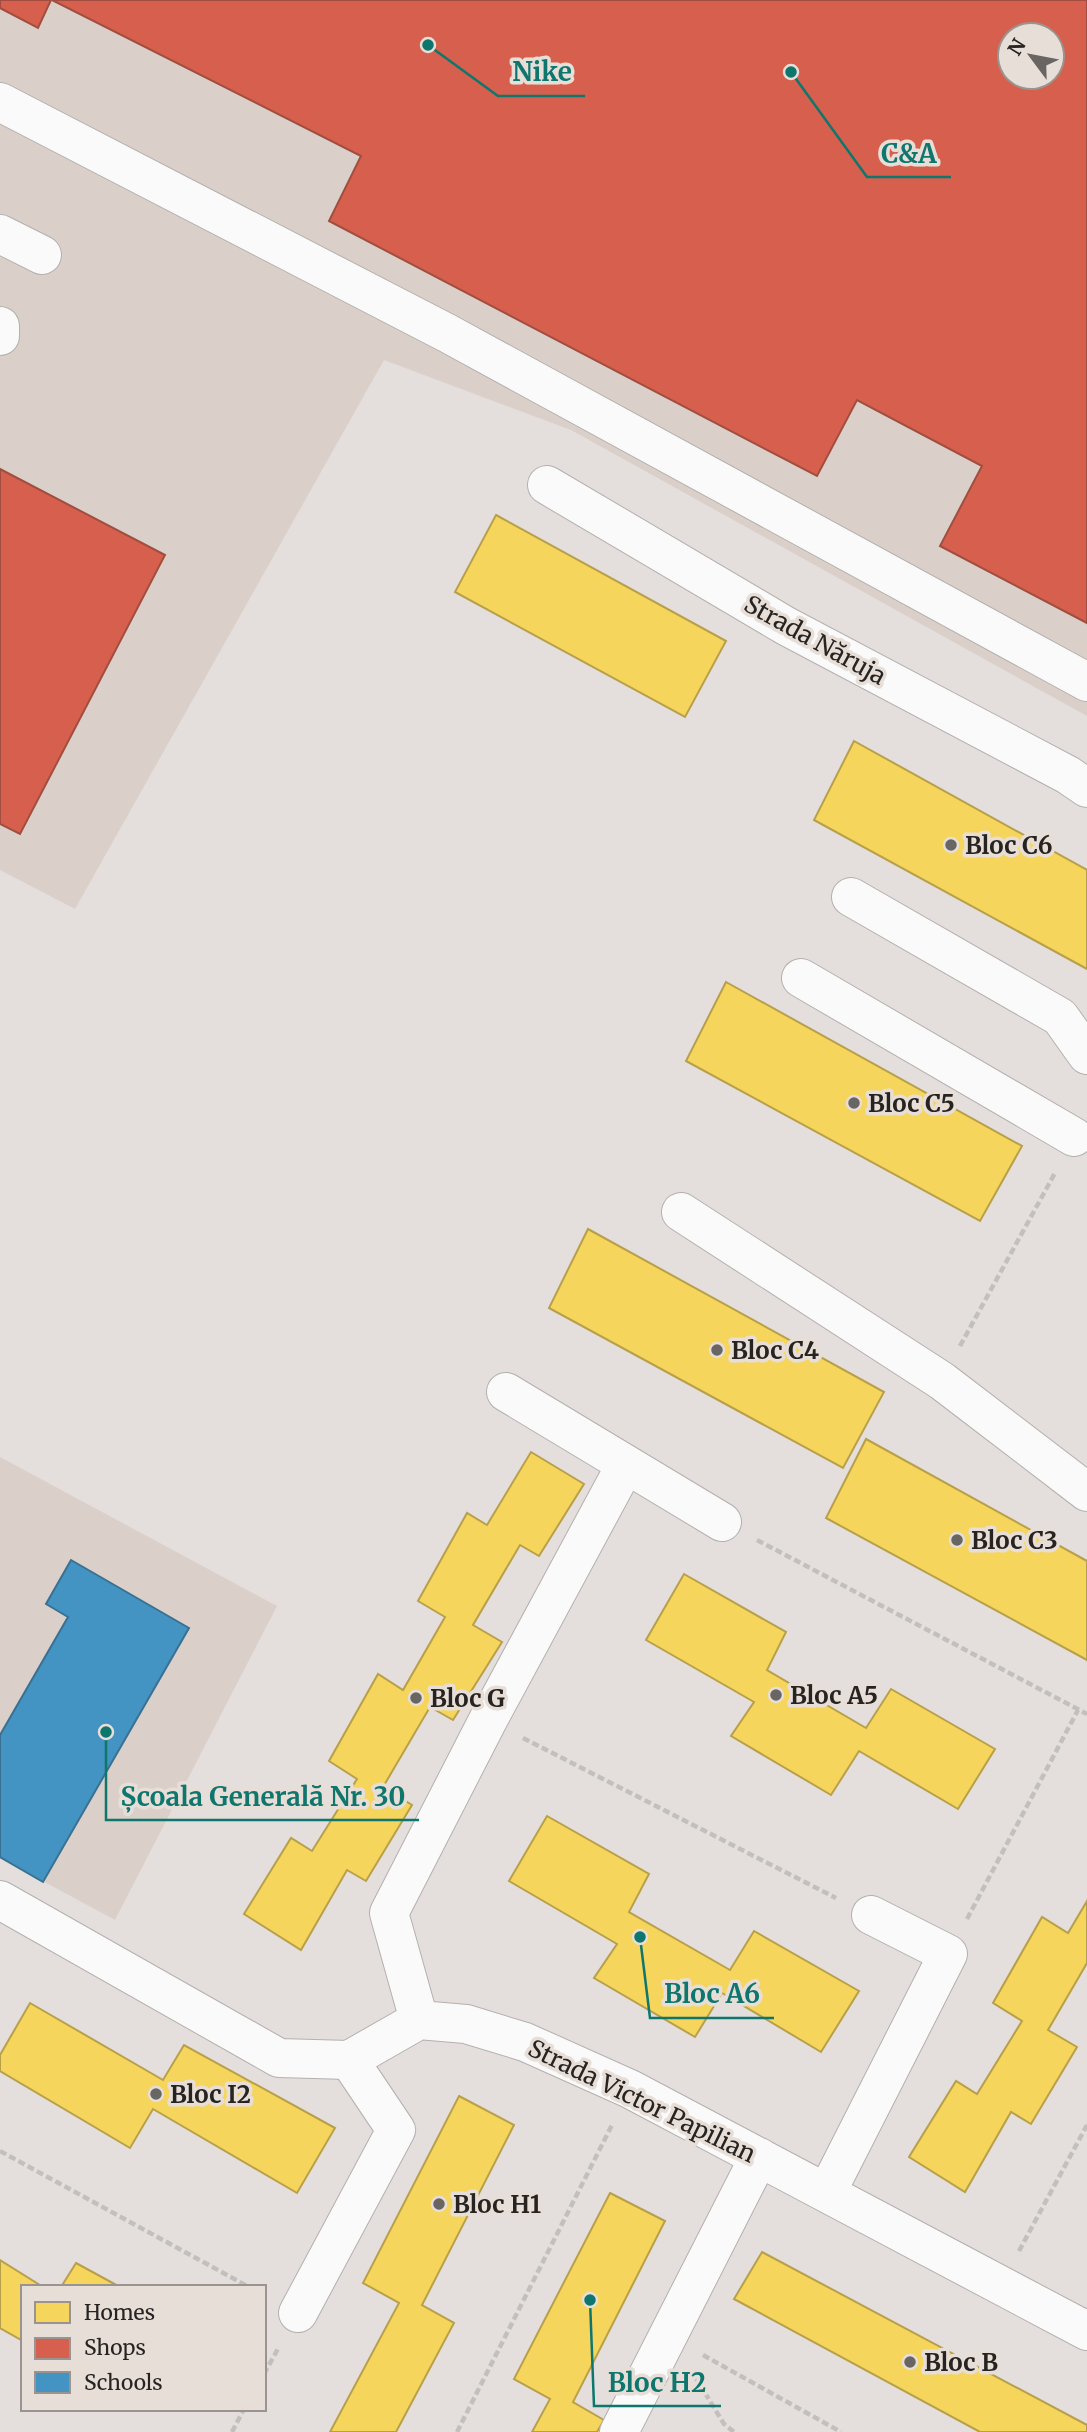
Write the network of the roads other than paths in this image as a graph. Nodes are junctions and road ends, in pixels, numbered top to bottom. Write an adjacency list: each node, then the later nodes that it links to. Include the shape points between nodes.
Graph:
1 (0, 102): 7 (street, via 447,333)
2 (0, 234): 3 (street)
3 (42, 255)
4 (0, 326): 5 (street)
5 (0, 336)
6 (547, 485): 8 (street, Strada Năruja, via 786,626)
7 (1087, 682)
8 (1087, 788)
9 (850, 897): 11 (street, via 1060,1017)
10 (801, 978): 12 (street)
11 (1087, 1055)
12 (1083, 1136)
13 (681, 1212): 16 (street, via 942,1381)
14 (506, 1392): 15 (street)
15 (625, 1465): 17 (street); 20 (street, via 389,1913)
16 (1087, 1492)
17 (722, 1522)
18 (0, 1900): 21 (street, via 279,2058)
19 (871, 1915): 23 (street, via 948,1954)
20 (419, 2020): 21 (street); 22 (street, Strada Victor Papilian, via 466,2024 525,2042)
21 (349, 2060): 24 (street, via 396,2130)
22 (759, 2157): 23 (street, Strada Victor Papilian); 26 (street)
23 (827, 2192): 25 (street, Strada Victor Papilian)
24 (298, 2313)
25 (1087, 2331)
26 (619, 2432)

